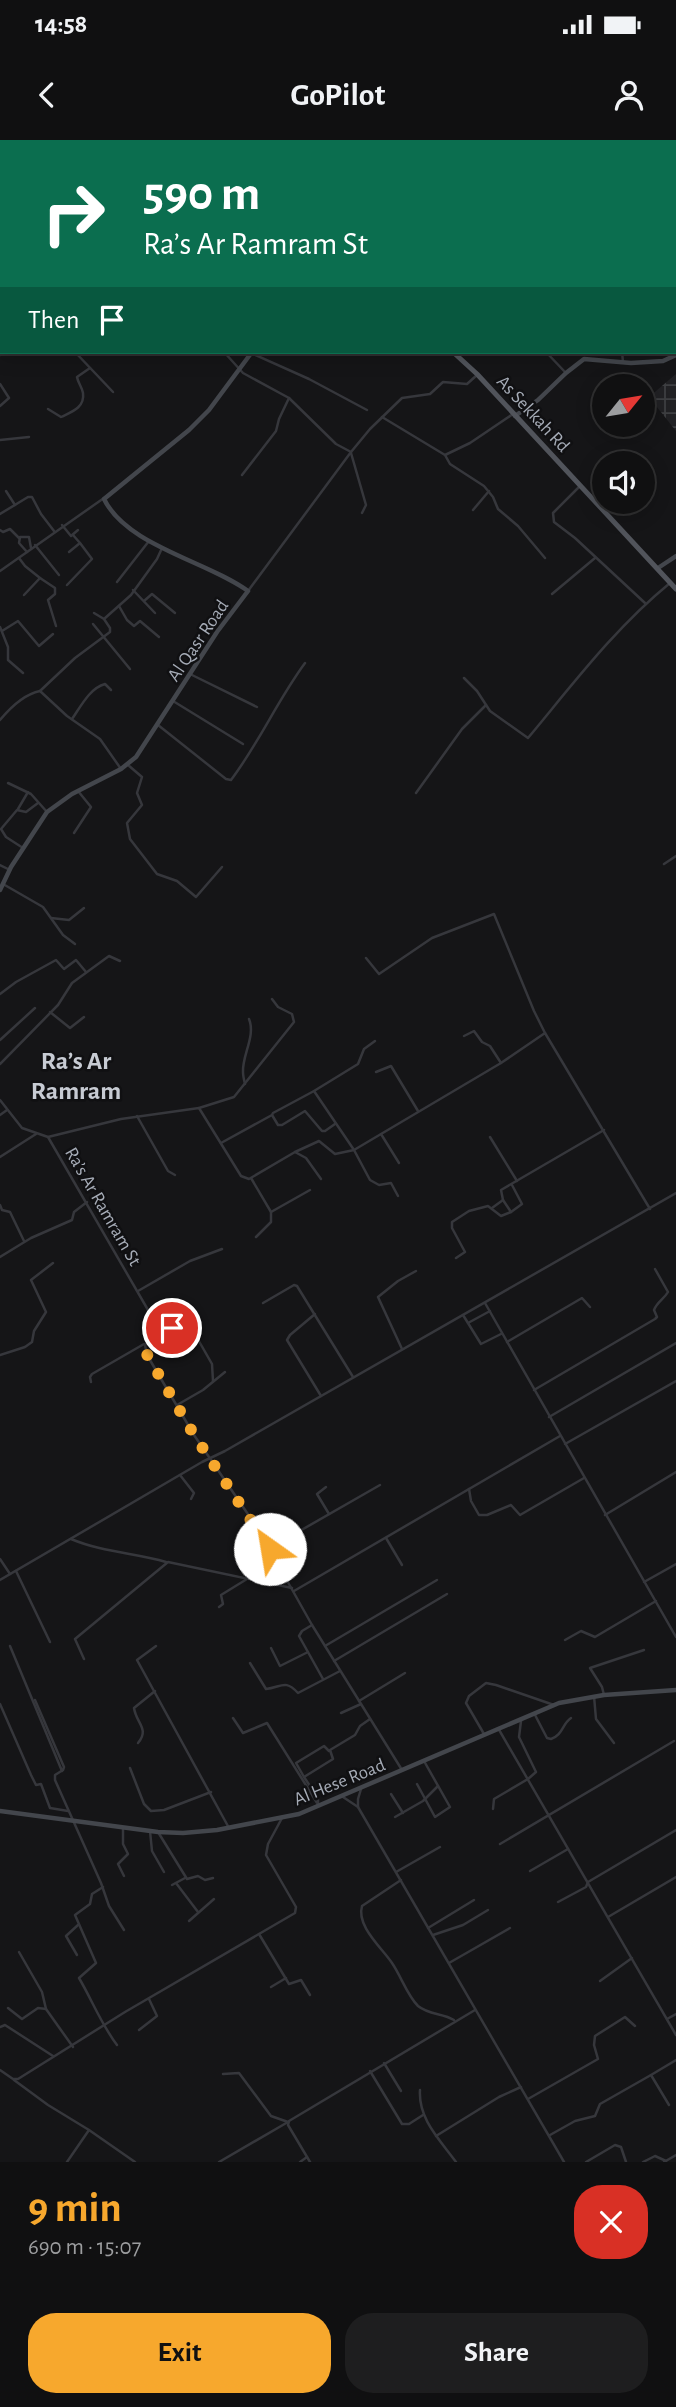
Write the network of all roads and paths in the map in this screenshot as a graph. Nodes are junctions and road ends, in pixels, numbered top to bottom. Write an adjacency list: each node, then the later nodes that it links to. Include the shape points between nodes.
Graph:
1 (77, 354): 10 (street)
2 (226, 354): 11 (street)
3 (251, 354): 11 (street)
4 (256, 354): 19 (street)
5 (455, 354): 13 (main road, As Sekkah Rd)
6 (548, 354): 12 (street)
7 (622, 354): 9 (street)
8 (676, 355): 9 (street, via 657,362)
9 (623, 363): 12 (street, via 584,359)
10 (90, 368): 15 (street); 18 (street, via 77,377 83,398 78,409 61,417)
11 (240, 370): 16 (street); 30 (street, via 194,425)
12 (566, 373): 20 (street)
13 (477, 375): 20 (main road, As Sekkah Rd); 21 (street, via 467,384 443,382 430,394 404,397)
14 (0, 384): 17 (street, via 9,398)
15 (113, 393)
16 (289, 398): 24 (street, via 336,444); 26 (street, via 276,431)
17 (0, 406)
18 (48, 409)
19 (367, 410)
20 (514, 415): 25 (street); 27 (main road, As Sekkah Rd)
21 (382, 417): 24 (street); 25 (street)
22 (29, 437): 23 (street)
23 (0, 440)
24 (351, 452): 33 (street, via 366,505); 60 (street)
25 (445, 455): 28 (street, via 450,464)
26 (242, 475)
27 (580, 486): 50 (street, via 553,518); 51 (main road, As Sekkah Rd)
28 (489, 491): 32 (street); 49 (street, via 498,509)
29 (6, 492): 31 (street)
30 (104, 498): 35 (street); 41 (street, Al Qasr Road, via 110,510)
31 (15, 505): 34 (street); 38 (street, via 33,497)
32 (473, 510)
33 (362, 513)
34 (0, 514)
35 (62, 525): 38 (street); 39 (street)
36 (0, 530): 40 (street, via 10,529)
37 (78, 530): 39 (street)
38 (54, 531): 43 (street)
39 (73, 535): 42 (street)
40 (19, 538): 45 (street); 45 (street, via 29,537)
41 (149, 541): 44 (street, Al Qasr Road); 55 (street)
42 (80, 544): 46 (street); 57 (street, via 92,559)
43 (35, 545): 45 (street); 53 (street)
44 (162, 548): 59 (street); 60 (street, Al Qasr Road)
45 (29, 550): 48 (street)
46 (69, 552)
47 (676, 556): 51 (street)
48 (19, 558): 52 (street); 54 (street)
49 (545, 558)
50 (595, 558): 61 (street); 64 (street)
51 (660, 570): 56 (main road, As Sekkah Rd)
52 (0, 571)
53 (60, 575)
54 (40, 578): 62 (street); 71 (street, via 55,588 48,600)
55 (117, 582)
56 (670, 583): 58 (main road, As Sekkah Rd); 64 (street)
57 (66, 585)
58 (676, 589)
59 (134, 590): 63 (street); 65 (street)
60 (248, 591): 79 (street, Al Qasr Road)
61 (552, 594)
62 (24, 595)
63 (144, 601): 66 (street, via 152,594); 68 (street)
64 (645, 603): 84 (street, via 528,738)
65 (119, 606): 69 (street); 75 (street, via 134,626 140,621)
66 (175, 612)
67 (94, 613): 69 (street)
68 (155, 613)
69 (104, 619): 74 (street, via 111,630)
70 (93, 624): 74 (street)
71 (56, 626)
72 (1, 629): 73 (street, via 18,621 39,646); 78 (street, via 10,662)
73 (53, 634)
74 (103, 636): 77 (street); 82 (street)
75 (159, 637)
76 (305, 663): 88 (street, via 231,780)
77 (130, 669)
78 (23, 673)
79 (190, 674): 83 (street, Al Qasr Road); 85 (street)
80 (464, 678): 84 (street)
81 (111, 690): 86 (street, via 105,684 97,687)
82 (40, 691): 86 (street); 87 (street, via 13,706)
83 (173, 701): 88 (street, Al Qasr Road); 89 (street)
84 (486, 705): 95 (street, via 456,737)
85 (257, 707)
86 (72, 719): 91 (street, via 100,739)
87 (0, 720)
88 (158, 724): 90 (street, Al Qasr Road)
89 (243, 744)
90 (128, 765): 91 (street, Al Qasr Road); 104 (street, via 142,778 137,793 142,805 128,820 127,830 157,874 177,881 196,897)
91 (121, 769): 93 (street, Al Qasr Road)
92 (8, 783): 94 (street)
93 (78, 791): 98 (street, Al Qasr Road); 99 (street, via 91,807)
94 (28, 792): 96 (street); 97 (street)
95 (416, 793)
96 (38, 803): 97 (street, via 26,812); 98 (street)
97 (18, 809): 100 (street, via 1,831)
98 (47, 812): 100 (street, Al Qasr Road)
99 (74, 833)
100 (23, 848): 105 (street, Al Qasr Road)
101 (676, 856): 102 (street)
102 (664, 863)
103 (0, 865): 105 (street)
104 (222, 867)
105 (10, 870): 106 (street, Al Qasr Road)
106 (1, 887): 108 (street, via 43,907)
107 (84, 908): 108 (street, via 69,920)
108 (51, 918): 109 (street)
109 (75, 944)
110 (366, 958): 119 (street, via 379,974 432,938 494,914)
111 (120, 961): 112 (street, via 109,956)
112 (86, 972): 113 (street, via 76,960 64,969 56,960); 116 (street)
113 (0, 994)
114 (272, 999): 126 (street, via 295,1020)
115 (35, 1008): 121 (street)
116 (50, 1012): 117 (street, via 70,1028); 123 (street)
117 (84, 1017)
118 (249, 1019): 126 (street)
119 (545, 1033): 124 (street); 136 (street)
120 (464, 1036): 124 (street, via 474,1031)
121 (0, 1040)
122 (375, 1041): 127 (street, via 364,1049 358,1064)
123 (0, 1063)
124 (501, 1063): 131 (street)
125 (376, 1072): 131 (street, via 391,1066)
126 (245, 1084): 129 (street, via 232,1098)
127 (314, 1091): 133 (street); 135 (street)
128 (0, 1100): 130 (street, Ra’s Ar Ramram St)
129 (199, 1108): 134 (street); 141 (street)
130 (7, 1110): 132 (street); 137 (street, Ra’s Ar Ramram St, via 22,1128)
131 (418, 1111): 138 (street)
132 (0, 1115)
133 (272, 1115): 135 (street, via 280,1126 306,1111 322,1130); 141 (street)
134 (137, 1116): 140 (street); 146 (street, via 168,1171)
135 (335, 1124): 142 (street)
136 (604, 1130): 149 (street); 158 (street)
137 (36, 1134): 140 (street, Ra’s Ar Ramram St); 144 (street)
138 (381, 1134): 142 (street); 145 (street)
139 (490, 1137): 149 (street)
140 (48, 1138): 155 (street, Ra’s Ar Ramram St)
141 (221, 1143): 147 (street, via 241,1176)
142 (354, 1150): 143 (street, via 332,1153 319,1141); 153 (street, via 372,1182 391,1183)
143 (295, 1152): 147 (street); 148 (street, via 306,1158)
144 (0, 1157)
145 (399, 1163)
146 (175, 1175)
147 (251, 1178): 159 (street)
148 (321, 1179)
149 (517, 1181): 150 (street)
150 (511, 1184): 154 (street, via 501,1190); 160 (street, via 522,1204)
151 (310, 1191): 159 (street)
152 (676, 1193): 158 (street)
153 (398, 1196)
154 (503, 1200): 157 (street); 160 (street)
155 (87, 1202): 162 (street, via 72,1220); 169 (street, Ra’s Ar Ramram St)
156 (0, 1205): 162 (street, via 10,1212)
157 (492, 1208): 160 (street, via 501,1216); 165 (street, via 474,1209 452,1222 466,1252)
158 (650, 1209): 171 (street)
159 (271, 1212): 161 (street, via 271,1222)
160 (511, 1212)
161 (256, 1237)
162 (25, 1242): 164 (street)
163 (222, 1249): 169 (street, via 190,1261)
164 (0, 1257)
165 (456, 1258)
166 (53, 1263): 183 (street, via 31,1280 46,1312 32,1343)
167 (655, 1269): 189 (street, via 668,1292 656,1305 655,1319)
168 (416, 1271): 182 (street, via 378,1297)
169 (138, 1291): 177 (street, Ra’s Ar Ramram St)
170 (262, 1303): 174 (street, via 296,1284)
171 (485, 1303): 173 (street); 175 (street)
172 (590, 1307): 180 (street, via 582,1298)
173 (489, 1311): 176 (street); 178 (street)
174 (315, 1314): 185 (street); 190 (street, via 287,1340)
175 (463, 1315): 176 (street); 182 (street)
176 (468, 1323): 178 (street, via 481,1344)
177 (159, 1334): 179 (street); 187 (street, via 188,1322 212,1364)
178 (502, 1334): 180 (street)
179 (146, 1342): 186 (street, via 92,1374); 191 (street, via 147,1355)
180 (507, 1342): 189 (street)
181 (676, 1343): 192 (street)
182 (402, 1349): 185 (street)
183 (0, 1355)
184 (225, 1372): 187 (street)
185 (353, 1377): 190 (street)
186 (91, 1381)
187 (213, 1381): 191 (street)
188 (676, 1381): 194 (street)
189 (534, 1390): 192 (street)
190 (321, 1396): 195 (street)
191 (177, 1405): 195 (street)
192 (549, 1417): 193 (street)
193 (560, 1436): 194 (street); 201 (street)
194 (565, 1444): 198 (street)
195 (210, 1458): 197 (street); 207 (street)
196 (676, 1472): 204 (street)
197 (180, 1475): 202 (street, via 194,1493); 206 (street)
198 (584, 1478): 201 (street, via 520,1515 512,1505 479,1515); 204 (street)
199 (380, 1485): 203 (street)
200 (326, 1487): 203 (street, via 317,1494)
201 (469, 1489): 205 (street)
202 (191, 1499)
203 (329, 1514): 207 (street)
204 (606, 1515): 217 (street)
205 (386, 1538): 210 (street); 218 (street)
206 (71, 1539): 209 (street, via 103,1551); 212 (street)
207 (270, 1549): 218 (street)
208 (0, 1559): 213 (street)
209 (167, 1562): 214 (street); 232 (street, via 75,1639)
210 (402, 1564)
211 (676, 1564): 217 (street)
212 (16, 1571): 213 (street); 225 (street)
213 (10, 1574): 215 (street)
214 (247, 1579): 218 (street); 221 (street, via 222,1594)
215 (0, 1580)
216 (437, 1580): 228 (street)
217 (644, 1581): 220 (street)
218 (293, 1590): 222 (street)
219 (447, 1594): 233 (street)
220 (656, 1601): 223 (street); 224 (street, via 595,1637 581,1631)
221 (219, 1607)
222 (312, 1625): 228 (street); 231 (street, via 299,1636)
223 (676, 1637)
224 (565, 1640)
225 (50, 1642)
226 (10, 1646): 262 (street)
227 (156, 1646): 239 (street, via 137,1659)
228 (325, 1646): 233 (street)
229 (271, 1648): 231 (street, via 280,1666)
230 (644, 1650): 240 (street, via 590,1668)
231 (308, 1652): 237 (street)
232 (84, 1659)
233 (334, 1661): 235 (street)
234 (250, 1663): 237 (street, via 266,1689 282,1684 301,1693)
235 (340, 1671): 237 (street); 243 (street)
236 (405, 1673): 243 (street)
237 (323, 1679)
238 (676, 1690): 240 (street, Al Hese Road)
239 (155, 1691): 255 (street, via 134,1708 144,1729); 268 (street)
240 (604, 1695): 241 (street, Al Hese Road)
241 (594, 1696): 245 (street, Al Hese Road); 256 (street, via 596,1719)
242 (35, 1700): 262 (street)
243 (360, 1702): 246 (street); 251 (street)
244 (0, 1704): 276 (street, via 50,1808)
245 (554, 1705): 247 (street, Al Hese Road); 253 (street, via 486,1684 466,1703)
246 (341, 1713)
247 (534, 1713): 249 (street, Al Hese Road); 250 (street, via 551,1739)
248 (233, 1718): 260 (street, via 243,1733 267,1723)
249 (520, 1718): 252 (street, Al Hese Road); 264 (street, via 519,1737 536,1770)
250 (571, 1718)
251 (370, 1719): 257 (street); 261 (street)
252 (498, 1728): 253 (street, Al Hese Road); 264 (street)
253 (484, 1734): 258 (street, Al Hese Road)
254 (674, 1741): 278 (street)
255 (138, 1743)
256 (614, 1743)
257 (329, 1751): 260 (street, via 322,1747 297,1763); 263 (street, via 333,1759)
258 (424, 1761): 261 (street, Al Hese Road); 266 (street)
259 (130, 1768): 268 (street, via 151,1811)
260 (298, 1770): 263 (street); 272 (street)
261 (402, 1770): 267 (street, Al Hese Road)
262 (62, 1771): 276 (street, via 55,1780)
263 (304, 1776): 272 (street)
264 (528, 1779): 274 (street, via 493,1800); 278 (street)
265 (417, 1784): 271 (street)
266 (438, 1786): 271 (street); 271 (street, via 450,1807 435,1816)
267 (361, 1789): 270 (street, Al Hese Road); 273 (street)
268 (211, 1792): 283 (street)
269 (391, 1794): 277 (street)
270 (343, 1797): 272 (street, Al Hese Road); 273 (street)
271 (425, 1799): 277 (street)
272 (319, 1805): 280 (street, Al Hese Road)
273 (358, 1807): 292 (street)
274 (493, 1809)
275 (0, 1811): 281 (street, Al Hese Road)
276 (68, 1811): 281 (street)
277 (402, 1813): 279 (street)
278 (548, 1814): 287 (street); 289 (street)
279 (395, 1817)
280 (282, 1818): 283 (street, Al Hese Road); 313 (street, via 266,1855 296,1910)
281 (73, 1821): 282 (street, Al Hese Road); 301 (street)
282 (123, 1828): 285 (street, Al Hese Road); 293 (street, via 128,1854 118,1864)
283 (229, 1828): 286 (street, Al Hese Road)
284 (676, 1830): 299 (street)
285 (150, 1831): 286 (street, Al Hese Road); 291 (street, via 152,1851)
286 (158, 1832): 295 (street)
287 (500, 1844)
288 (440, 1847): 292 (street)
289 (568, 1849): 290 (street); 299 (street)
290 (530, 1871)
291 (164, 1872)
292 (396, 1872): 297 (street)
293 (124, 1876)
294 (676, 1877): 307 (street)
295 (186, 1878): 296 (street); 298 (street)
296 (213, 1878)
297 (401, 1880): 310 (street); 329 (street, via 362,1906 365,1925 418,2005)
298 (176, 1882): 300 (street); 306 (street)
299 (588, 1882): 304 (street); 307 (street)
300 (172, 1885)
301 (103, 1886): 309 (street, via 76,1914); 312 (street)
302 (214, 1899): 306 (street)
303 (474, 1900): 310 (street)
304 (558, 1902)
305 (488, 1910): 314 (street)
306 (198, 1912): 308 (street)
307 (608, 1917): 317 (street)
308 (189, 1921)
309 (78, 1925): 316 (street, via 66,1936); 330 (street, via 96,1963 79,1978)
310 (428, 1928): 314 (street)
311 (510, 1928): 318 (street)
312 (124, 1930)
313 (259, 1934): 319 (street); 323 (street)
314 (433, 1936): 318 (street)
315 (19, 1952): 325 (street)
316 (77, 1955)
317 (632, 1958): 320 (street); 328 (street)
318 (449, 1963): 326 (street)
319 (286, 1978): 321 (street); 322 (street, via 290,1984 301,1980)
320 (600, 1981)
321 (271, 1987)
322 (310, 1995)
323 (149, 1998): 330 (street); 333 (street, via 157,2016)
324 (8, 2008): 325 (street, via 22,2019)
325 (46, 2008): 336 (street)
326 (475, 2010): 329 (street); 345 (street)
327 (676, 2015): 328 (street)
328 (667, 2020): 334 (street)
329 (456, 2021): 339 (street)
330 (103, 2026): 335 (street); 336 (street)
331 (635, 2026): 348 (street, via 621,2017 596,2035 598,2059)
332 (0, 2027): 337 (street, via 5,2025)
333 (139, 2030)
334 (676, 2035)
335 (117, 2045)
336 (73, 2047): 337 (street)
337 (55, 2057): 344 (street)
338 (676, 2060): 343 (street)
339 (384, 2063): 341 (street); 347 (street)
340 (0, 2070): 344 (street)
341 (370, 2071): 350 (street, via 402,2124); 351 (street)
342 (223, 2074): 351 (street, via 239,2073 271,2116)
343 (651, 2075): 349 (street); 354 (street, via 600,2104 595,2116)
344 (14, 2080): 352 (street)
345 (521, 2087): 348 (street); 353 (street)
346 (420, 2090): 350 (street)
347 (401, 2091)
348 (528, 2099): 354 (street)
349 (669, 2105)
350 (423, 2115): 353 (street)
351 (288, 2122): 356 (street); 357 (street)
352 (89, 2130): 360 (street); 361 (street)
353 (436, 2136): 364 (street)
354 (549, 2136): 358 (street)
355 (676, 2155): 359 (street)
356 (307, 2157): 362 (street); 363 (street)
357 (222, 2161)
358 (561, 2161)
359 (665, 2161): 367 (street, via 655,2156)
360 (67, 2162)
361 (135, 2162)
362 (299, 2162)
363 (310, 2162)
364 (456, 2162)
365 (586, 2162): 366 (street, via 615,2145 621,2147)
366 (626, 2162)
367 (643, 2162)

